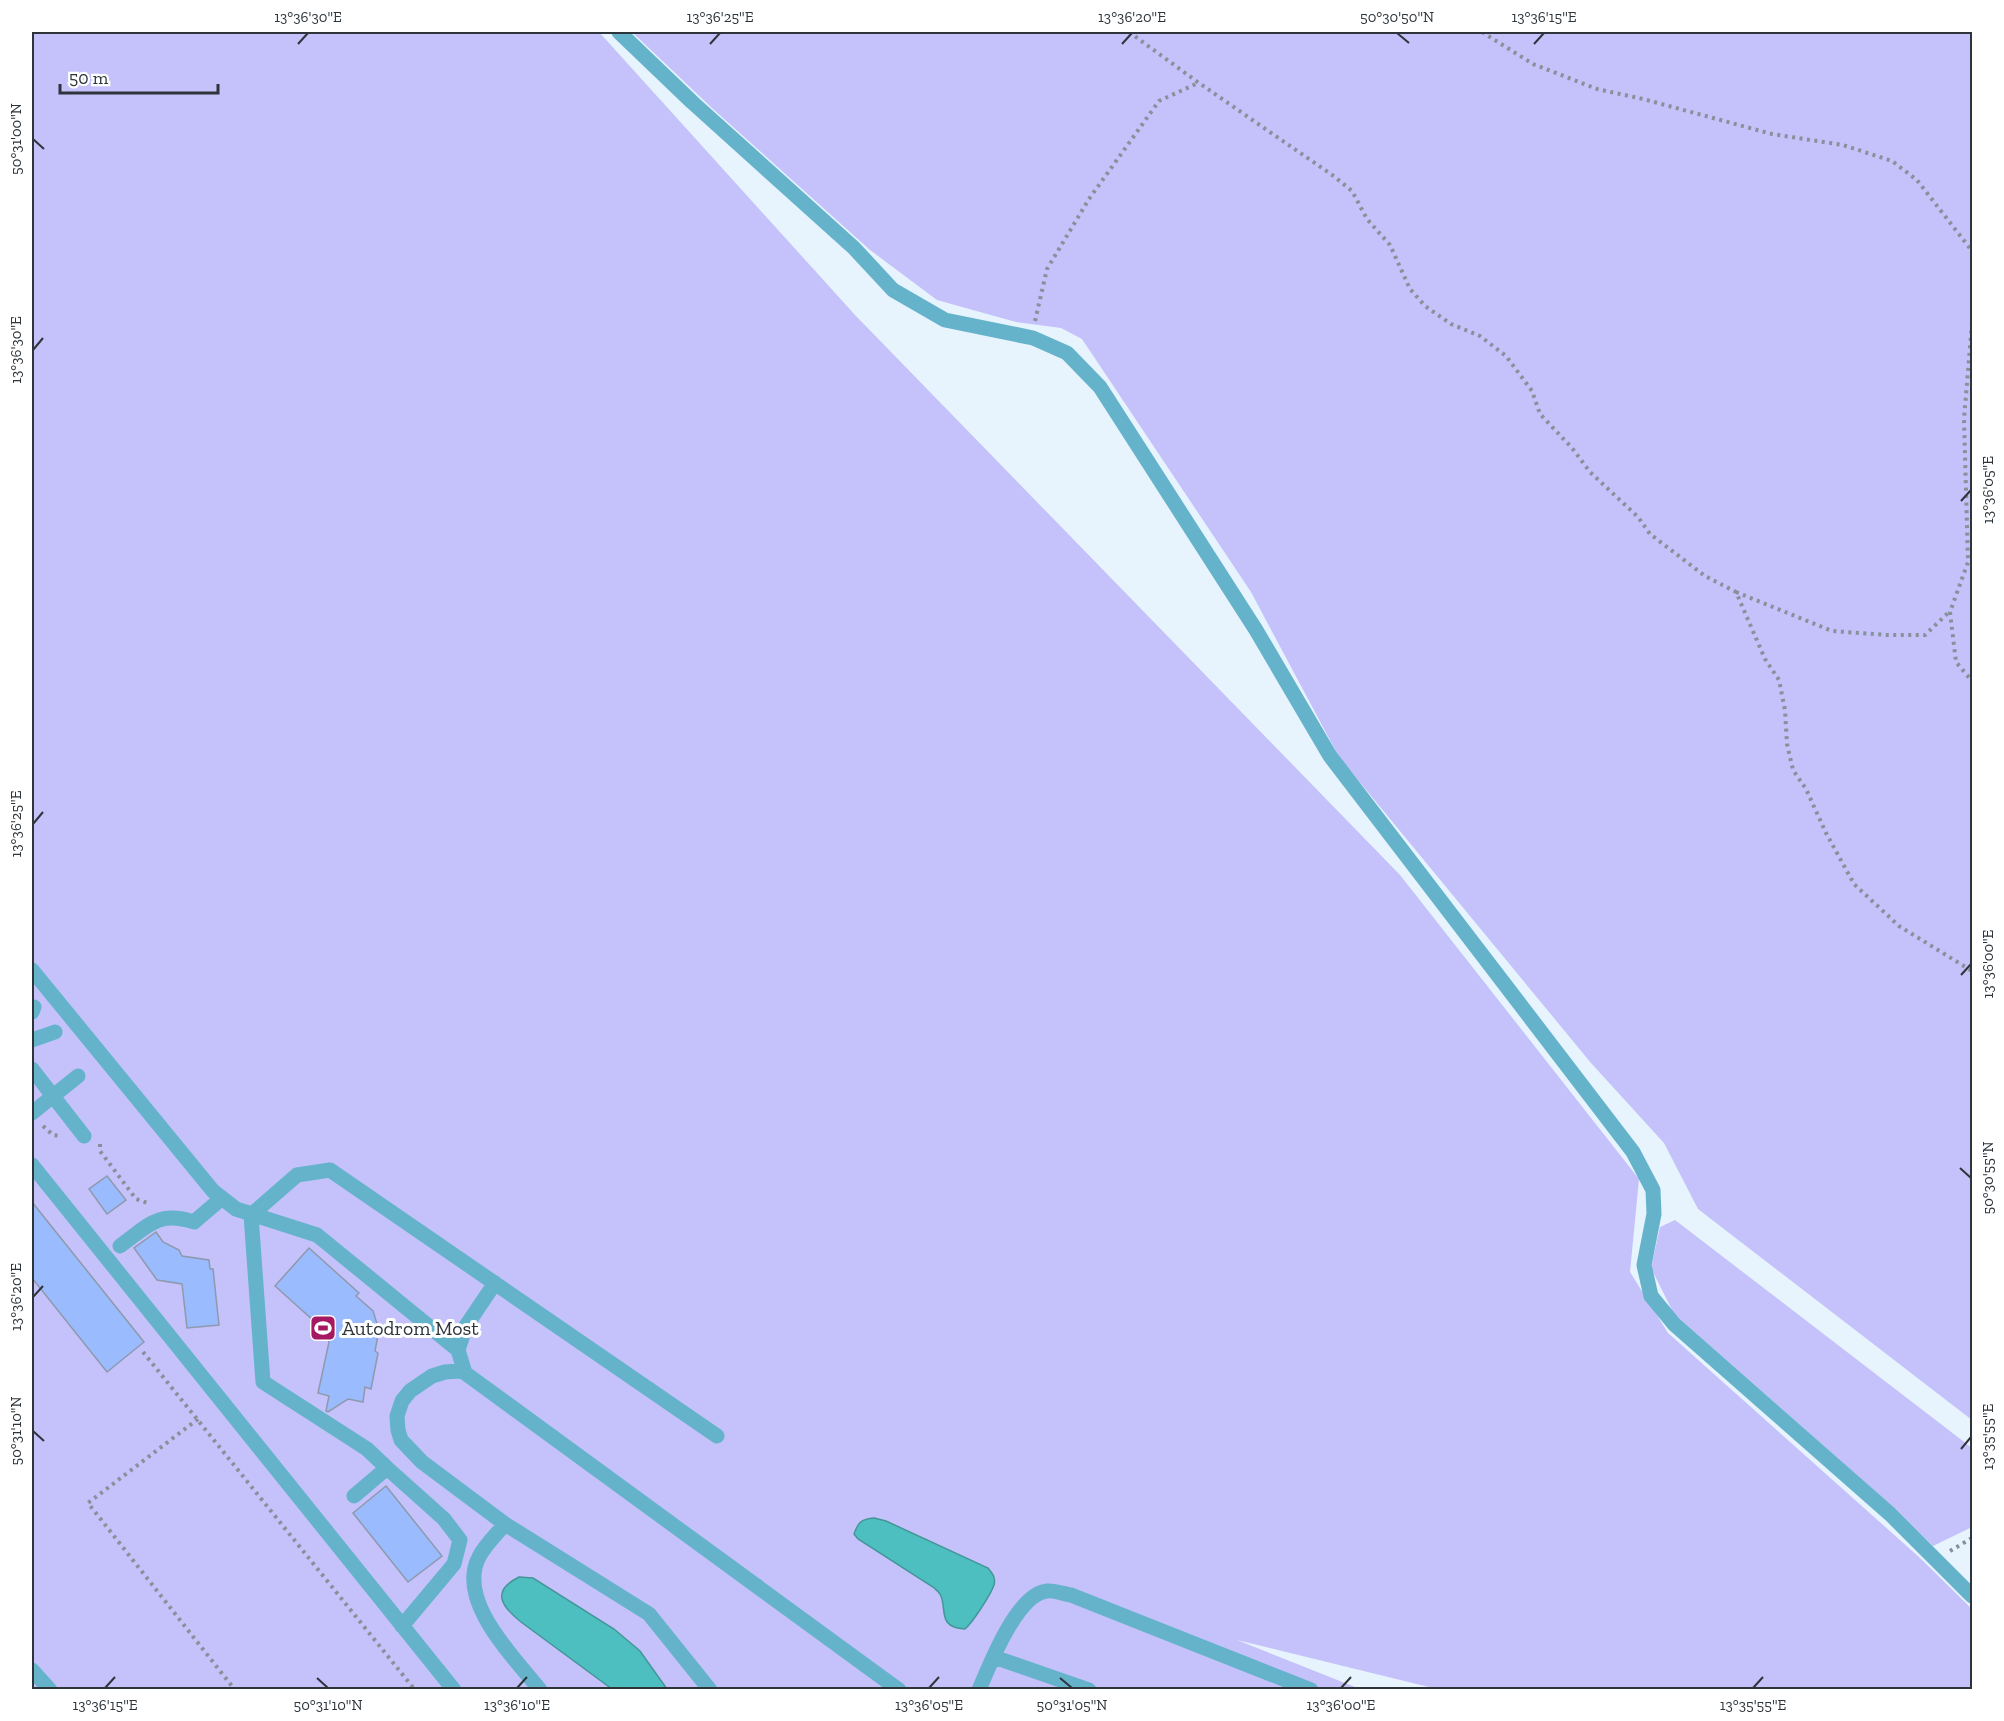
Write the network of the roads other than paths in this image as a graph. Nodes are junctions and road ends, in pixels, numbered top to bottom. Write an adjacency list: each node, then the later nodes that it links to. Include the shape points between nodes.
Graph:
1 (619, 32): 23 (street, via 854,248 893,290 945,320 1033,338 1068,353 1100,387 1256,630 1330,756 1634,1152 1653,1191 1654,1214 1644,1265 1651,1296 1674,1324 1890,1514)
2 (32, 970): 11 (street)
3 (55, 1032): 4 (street)
4 (32, 1040)
5 (32, 1069): 7 (street)
6 (78, 1076): 7 (street)
7 (53, 1096): 8 (street); 9 (street)
8 (32, 1113)
9 (84, 1136)
10 (32, 1165): 24 (street)
11 (222, 1198): 12 (street); 13 (street, via 194,1222 165,1217)
12 (251, 1215): 14 (street, via 297,1175 330,1170); 15 (street, via 317,1235); 18 (street, via 262,1382 367,1449)
13 (120, 1246)
14 (495, 1283): 15 (street, via 466,1326); 17 (street)
15 (459, 1350): 16 (street)
16 (465, 1373): 20 (street, via 432,1376 410,1391 397,1416 398,1430 401,1440 422,1462); 31 (street)
17 (717, 1436)
18 (387, 1468): 19 (street); 21 (street, via 444,1519 460,1540)
19 (354, 1496)
20 (505, 1524): 22 (street, via 479,1557); 30 (street, via 650,1614)
21 (454, 1564): 22 (street); 24 (street)
22 (473, 1581): 29 (street, via 479,1607)
23 (1972, 1596)
24 (402, 1626): 28 (street)
25 (994, 1657): 32 (street); 33 (street); 34 (street, via 1018,1612 1033,1596 1048,1591 1071,1595)
26 (32, 1670): 27 (street)
27 (50, 1689)
28 (454, 1689)
29 (540, 1689)
30 (710, 1689)
31 (899, 1689)
32 (979, 1689)
33 (1089, 1689)
34 (1311, 1689)

